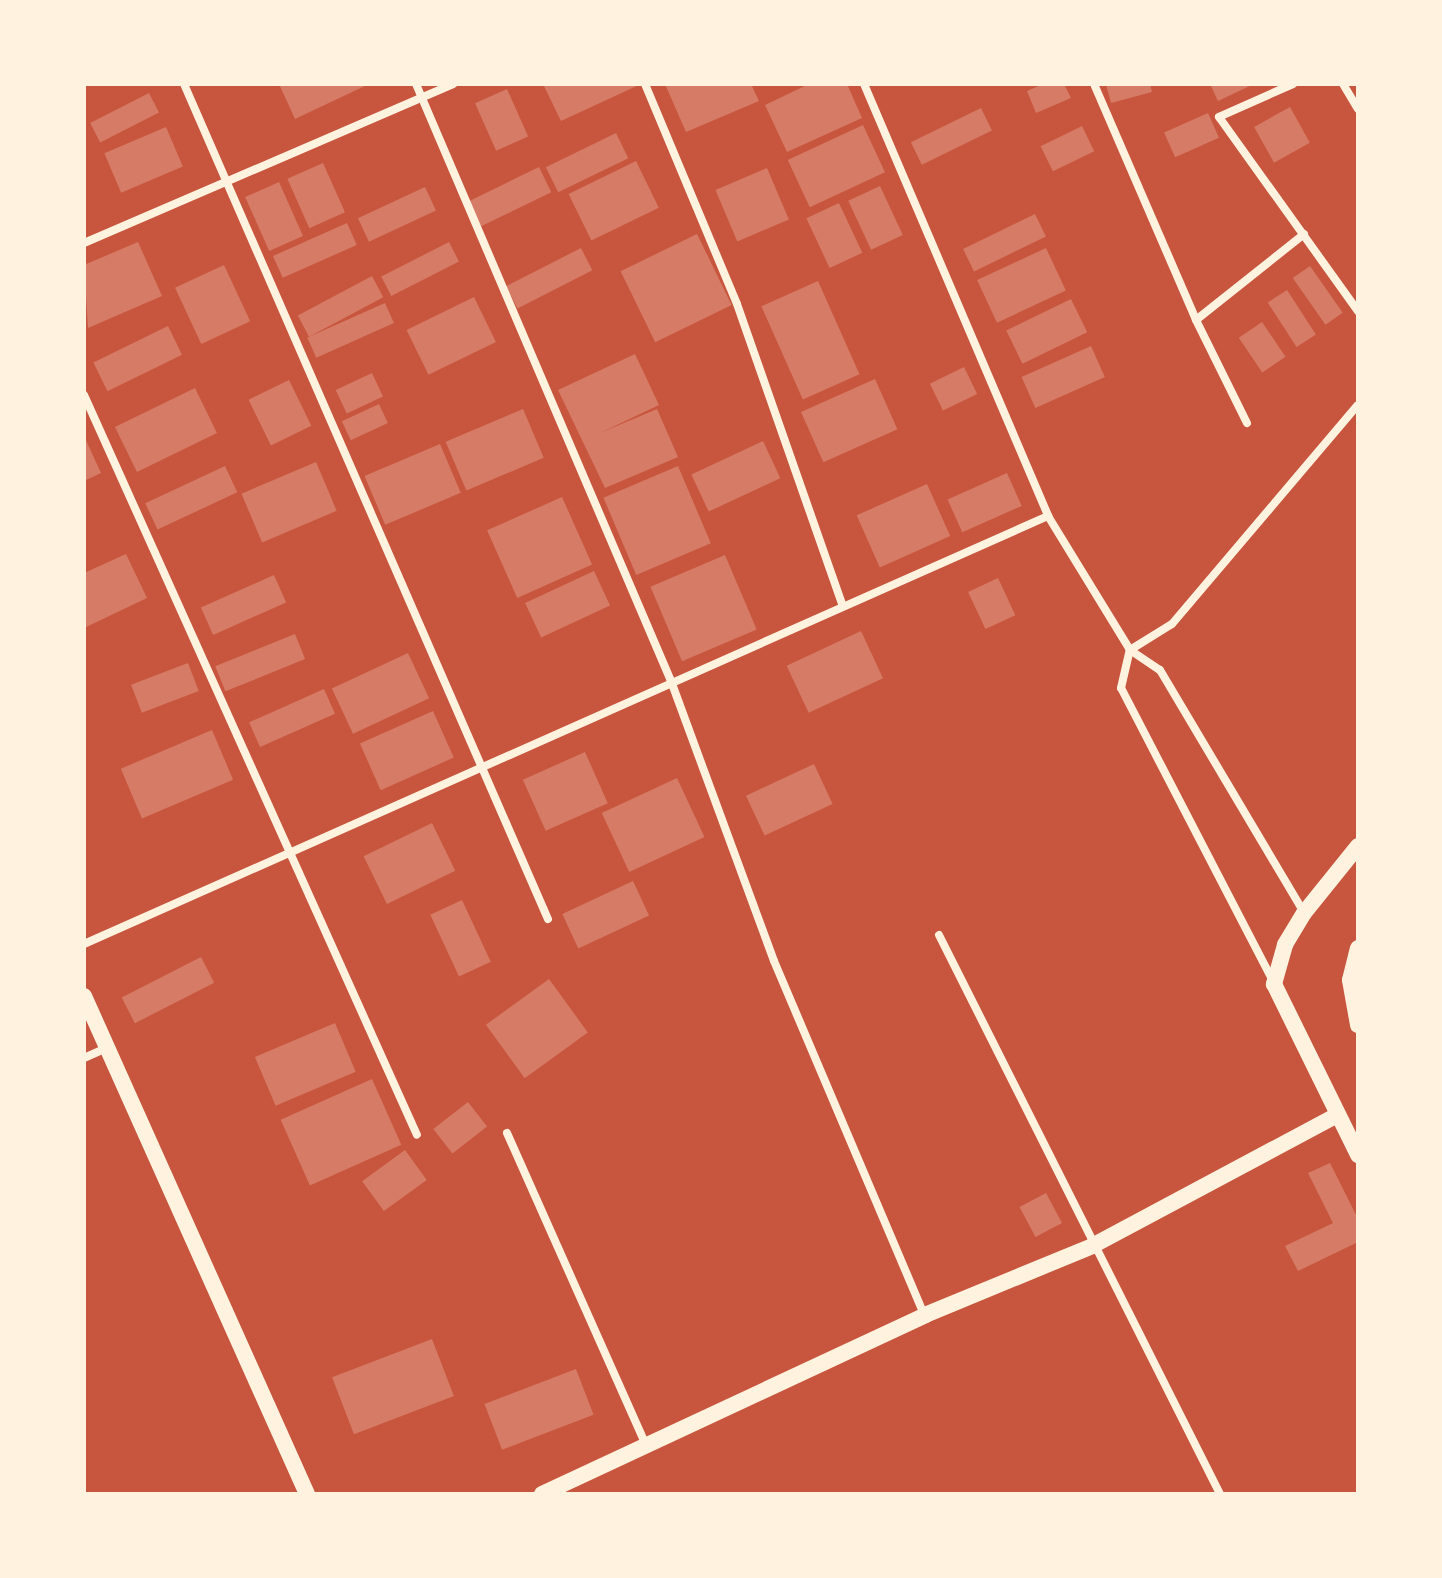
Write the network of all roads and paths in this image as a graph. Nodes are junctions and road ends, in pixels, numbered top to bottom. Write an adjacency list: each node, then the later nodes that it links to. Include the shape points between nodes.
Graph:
1 (184, 84): 11 (street)
2 (416, 84): 9 (street)
3 (453, 84): 9 (street)
4 (645, 84): 20 (street, via 737,304)
5 (864, 84): 19 (street)
6 (1094, 84): 15 (street)
7 (1293, 84): 12 (street, via 1219,117)
8 (1343, 84): 10 (street)
9 (422, 98): 11 (street); 22 (street)
10 (1358, 109)
11 (228, 181): 13 (street); 23 (street)
12 (1304, 234): 14 (street); 15 (street)
13 (84, 243)
14 (1358, 311)
15 (1196, 320): 18 (street)
16 (84, 395): 25 (street)
17 (1358, 405): 21 (street, via 1172,624)
18 (1247, 423)
19 (1048, 516): 20 (street); 21 (street)
20 (843, 606): 22 (street)
21 (1130, 650): 26 (street, via 1160,670); 31 (street, via 1121,688)
22 (671, 681): 23 (street); 41 (street, via 774,961)
23 (482, 766): 25 (street); 27 (street)
24 (1358, 846): 26 (main road)
25 (288, 856): 29 (street); 38 (street)
26 (1304, 913): 31 (main road, via 1285,945)
27 (548, 919)
28 (939, 935): 40 (street)
29 (84, 944)
30 (1358, 948): 33 (main road, via 1350,980)
31 (1274, 984): 36 (main road)
32 (84, 996): 34 (main road)
33 (1358, 1025)
34 (106, 1048): 35 (street); 43 (main road)
35 (84, 1058)
36 (1335, 1116): 39 (main road); 40 (main road)
37 (507, 1133): 42 (street)
38 (417, 1135)
39 (1358, 1155)
40 (1092, 1246): 41 (main road); 45 (street)
41 (925, 1315): 42 (main road)
42 (646, 1445): 44 (main road)
43 (307, 1494)
44 (542, 1494)
45 (1220, 1494)

